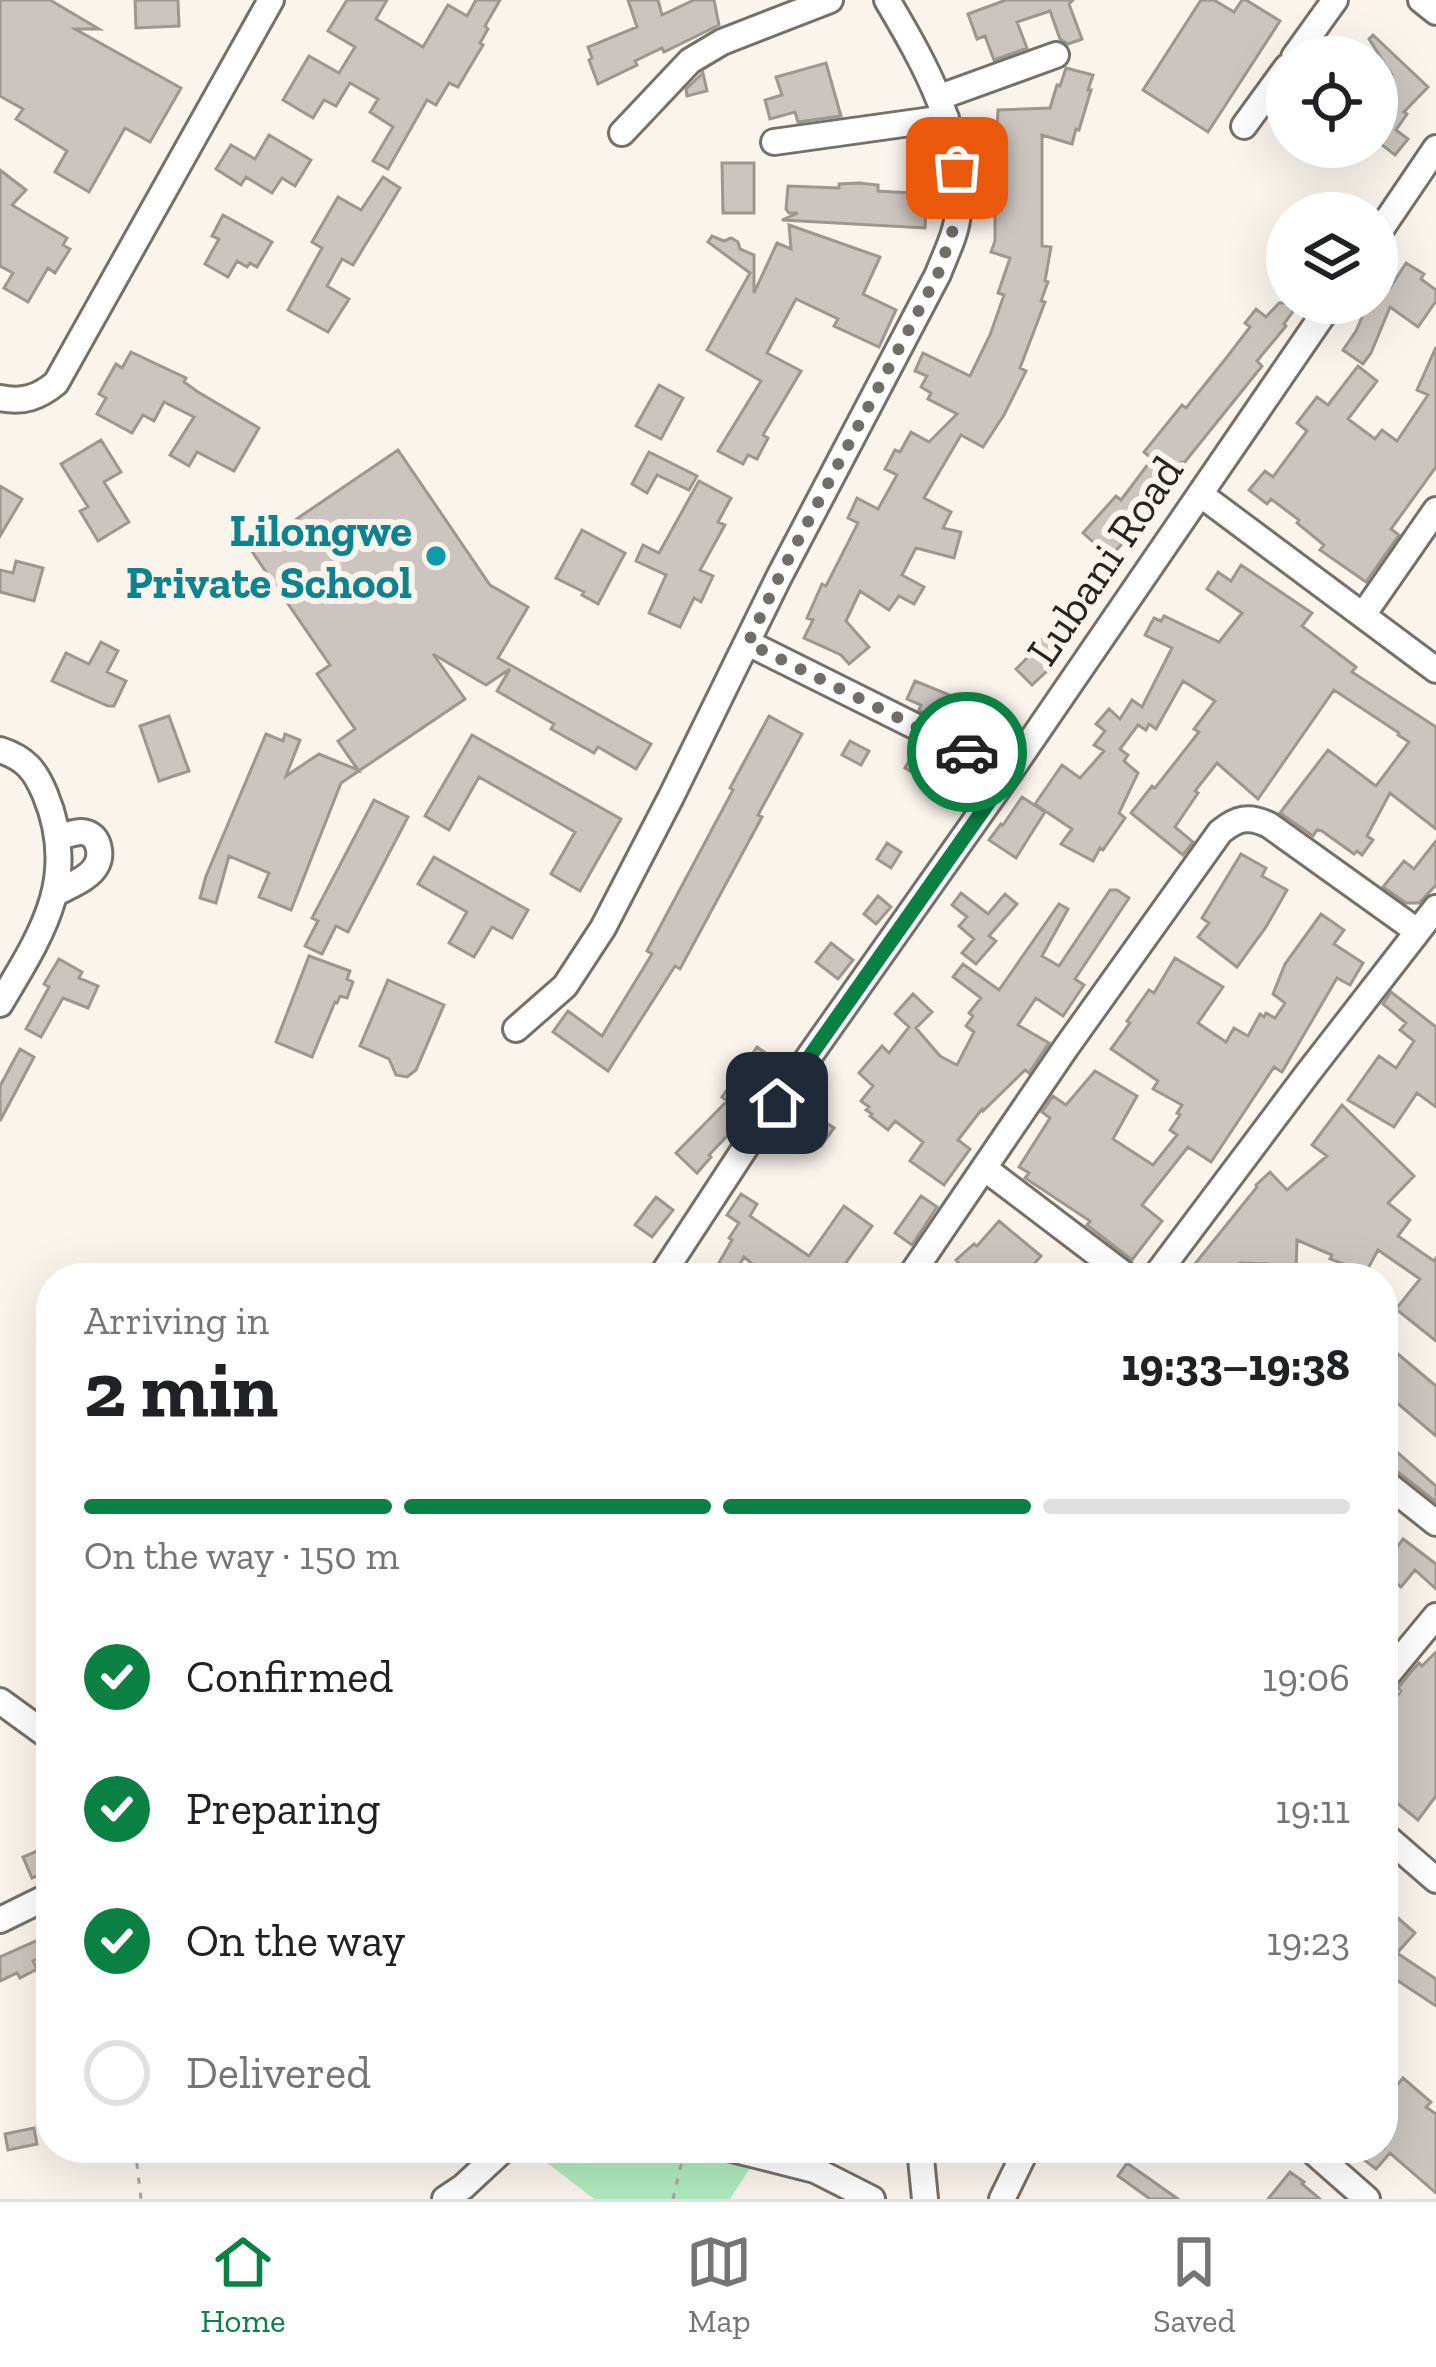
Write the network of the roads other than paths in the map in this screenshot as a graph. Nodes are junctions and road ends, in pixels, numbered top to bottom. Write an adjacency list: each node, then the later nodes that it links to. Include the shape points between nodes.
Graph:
1 (271, 0): 17 (street, via 56,382 28,399)
2 (830, 0): 12 (street, via 690,61)
3 (887, 0): 10 (street)
4 (1335, 0): 7 (street)
5 (1421, 0): 6 (street)
6 (1436, 12)
7 (1309, 36)
8 (1056, 55): 10 (street)
9 (1266, 96): 11 (street)
10 (943, 108): 13 (street); 21 (street, via 957,168 950,244)
11 (1244, 126)
12 (622, 133)
13 (774, 142)
14 (1436, 148): 15 (street)
15 (1398, 204)
16 (1316, 324): 18 (street, Lubani Road)
17 (0, 398)
18 (1200, 494): 20 (street); 24 (street, Lubani Road)
19 (1436, 510): 20 (street)
20 (1363, 615): 22 (street)
21 (748, 643): 24 (street); 30 (street, via 602,928 565,986)
22 (1436, 670)
23 (0, 750): 25 (street, via 36,773)
24 (1010, 772): 32 (street, Lubani Road)
25 (58, 837): 26 (street); 26 (street, via 92,835 99,861)
26 (56, 894): 29 (street)
27 (1436, 908): 28 (street)
28 (1417, 931): 31 (street, via 1269,825 1231,823); 35 (street)
29 (0, 1004)
30 (515, 1029)
31 (984, 1168): 33 (street); 34 (street)
32 (670, 1263)
33 (919, 1263)
34 (1109, 1263)
35 (1165, 1263)
36 (1398, 1493): 37 (street)
37 (1436, 1523)
38 (1436, 1616): 39 (street)
39 (1398, 1662)
40 (0, 1701): 41 (street)
41 (36, 1727)
42 (1398, 1847): 43 (street)
43 (1436, 1880)
44 (36, 1902): 45 (street)
45 (0, 1920)
46 (487, 2163): 51 (street)
47 (826, 2163): 52 (street)
48 (921, 2163): 53 (street)
49 (1020, 2163): 54 (street)
50 (1326, 2163): 55 (street)
51 (445, 2199)
52 (872, 2199)
53 (925, 2199)
54 (1002, 2199)
55 (1367, 2199)

